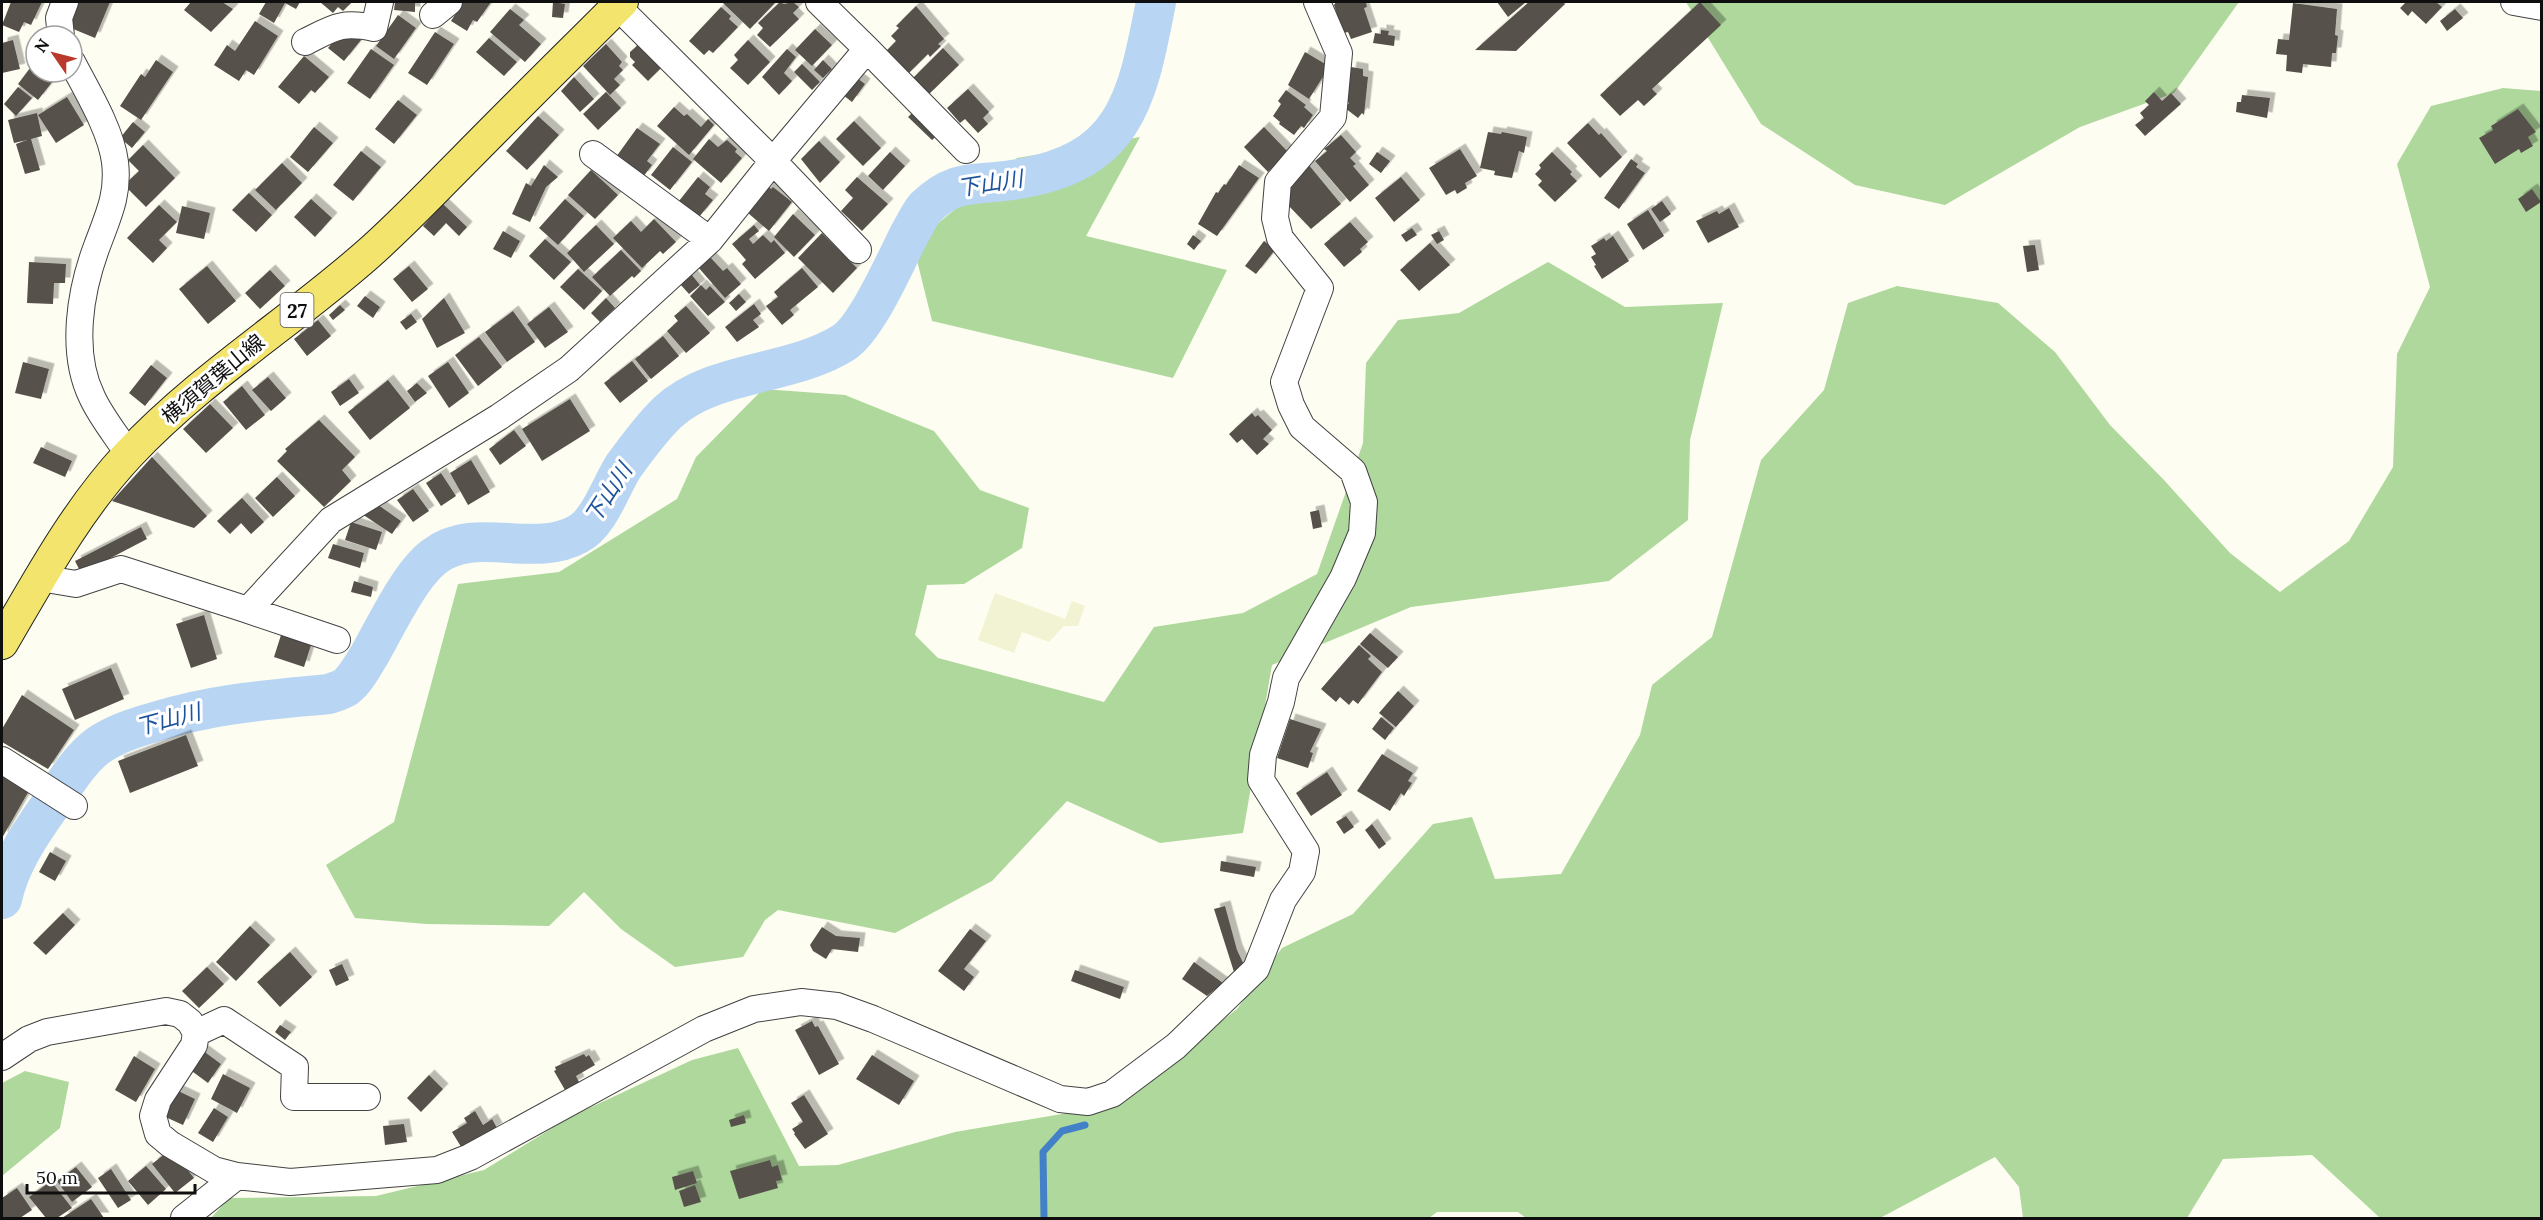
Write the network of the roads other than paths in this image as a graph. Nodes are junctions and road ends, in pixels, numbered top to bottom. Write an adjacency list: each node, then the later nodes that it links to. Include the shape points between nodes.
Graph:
1 (65, 2): 8 (street)
2 (380, 2): 9 (street, via 374,28 337,26)
3 (819, 2): 10 (street)
4 (1317, 2): 27 (street, via 1340,53 1333,117 1278,182 1275,218 1280,238 1320,288 1284,382 1302,427 1353,471 1364,502 1362,533 1343,578 1286,678 1263,755 1261,780 1306,851 1302,872 1282,900 1256,969 1176,1046 1113,1094 1088,1102 1060,1099 873,1018 837,1006 801,1002 754,1009 704,1029 470,1157 437,1170 290,1182)
5 (2514, 2): 7 (street)
6 (617, 3): 14 (street); 17 (main road, 横須賀葉山線 / 27, via 406,219 366,256 174,410)
7 (2541, 7)
8 (60, 24)
9 (305, 42)
10 (867, 49): 12 (street); 14 (street)
11 (83, 84): 17 (street, via 103,125 115,162 114,205 96,247 83,294 82,371 92,398)
12 (966, 150)
13 (593, 154): 15 (street)
14 (773, 162): 15 (street); 16 (street)
15 (710, 240): 19 (street, via 569,369 332,520)
16 (858, 250)
17 (129, 455): 18 (main road, 横須賀葉山線 / 27, via 72,526)
18 (40, 578): 19 (street, via 76,584 121,569); 21 (main road, 横須賀葉山線 / 27)
19 (248, 610): 20 (street)
20 (337, 640)
21 (2, 643)
22 (2, 760): 23 (street)
23 (60, 797)
24 (196, 1033): 25 (street, via 180,1014 166,1011 47,1032); 26 (street, via 224,1020 295,1067 294,1097); 27 (street, via 194,1045 158,1100 153,1116 158,1134 214,1170)
25 (2, 1057)
26 (367, 1097)
27 (237, 1176): 28 (street)
28 (184, 1218)

